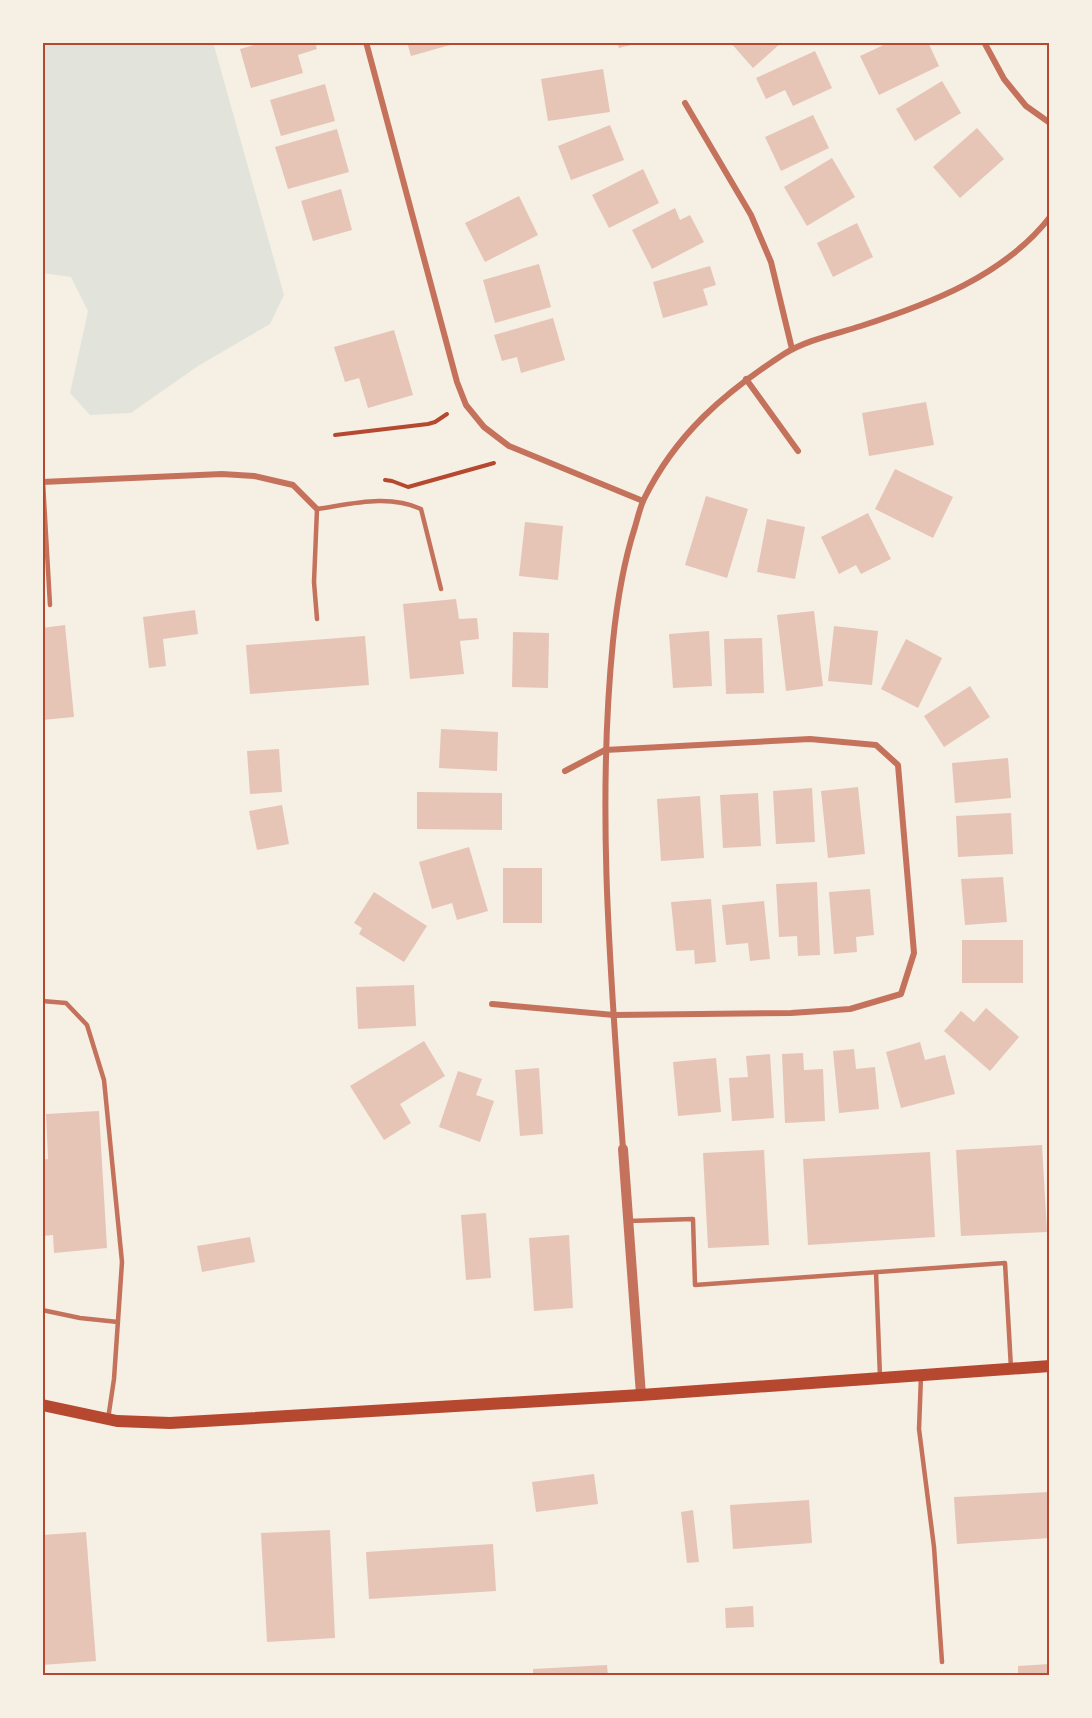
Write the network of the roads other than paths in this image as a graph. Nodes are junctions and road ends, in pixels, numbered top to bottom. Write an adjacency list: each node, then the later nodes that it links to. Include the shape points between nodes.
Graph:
1 (366, 42): 10 (street, via 466,405 484,427 509,446)
2 (984, 42): 4 (street, via 1004,79 1026,106)
3 (685, 103): 6 (street, via 751,214 771,262)
4 (1050, 123)
5 (1050, 217): 6 (street, via 1009,257 960,288 910,310)
6 (792, 349): 7 (street)
7 (746, 379): 8 (street); 10 (street, via 711,407 671,454)
8 (798, 451)
9 (42, 482): 11 (street, via 254,476 293,485); 13 (lane)
10 (643, 501): 15 (street, via 627,552 616,608)
11 (317, 509): 12 (lane, via 378,500 406,502 422,509); 14 (lane)
12 (441, 589)
13 (50, 605)
14 (317, 619)
15 (605, 750): 16 (street); 19 (street); 19 (street, via 810,739 876,745 898,765 914,953 901,994 850,1009)
16 (565, 771)
17 (42, 1001): 24 (lane, via 66,1003 87,1025 104,1080 122,1262)
18 (492, 1005): 19 (street)
19 (614, 1015): 20 (street)
20 (623, 1149): 21 (street)
21 (628, 1221): 22 (lane, via 693,1219 695,1285); 29 (street)
22 (876, 1272): 26 (lane, via 1005,1263); 28 (lane)
23 (42, 1310): 24 (lane)
24 (118, 1322): 31 (lane)
25 (1050, 1366): 26 (main road)
26 (1011, 1369): 27 (main road)
27 (921, 1376): 28 (main road); 32 (lane, via 919,1429 934,1547)
28 (880, 1379): 29 (main road)
29 (641, 1395): 31 (main road, via 170,1423)
30 (42, 1405): 31 (main road)
31 (108, 1419)
32 (942, 1662)

